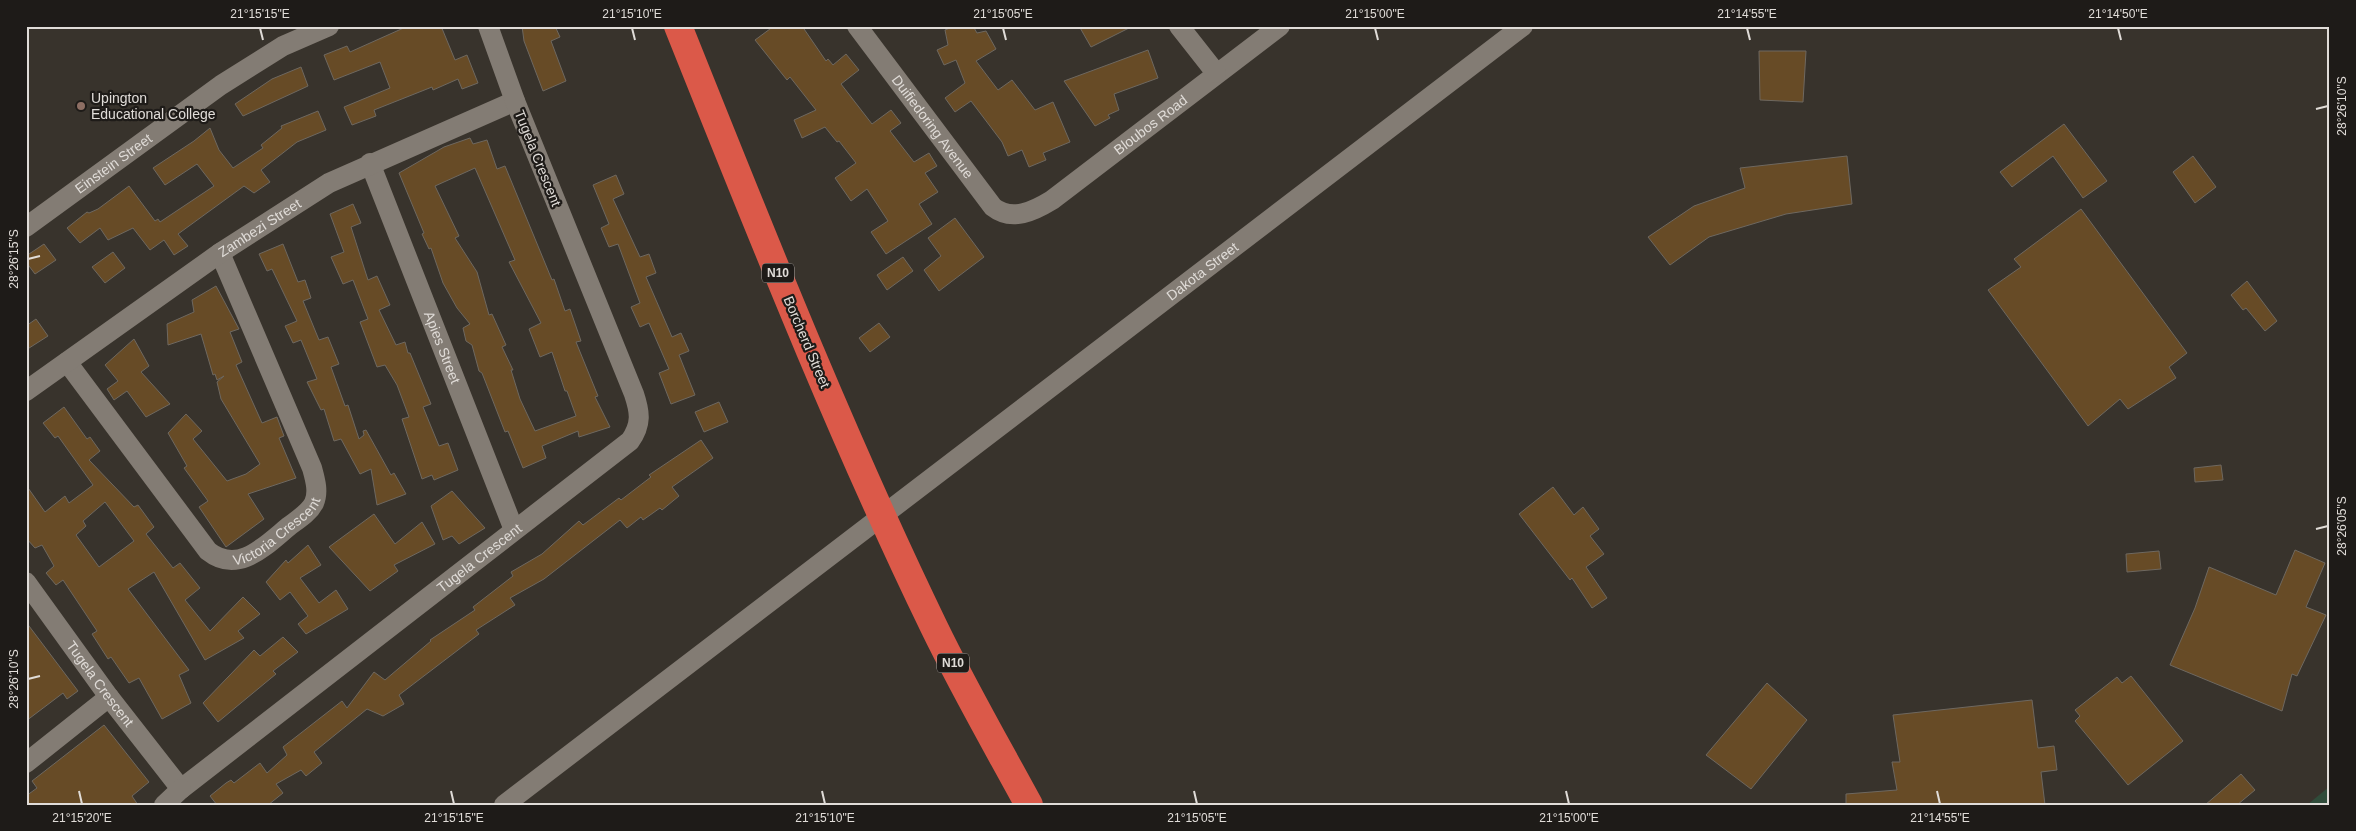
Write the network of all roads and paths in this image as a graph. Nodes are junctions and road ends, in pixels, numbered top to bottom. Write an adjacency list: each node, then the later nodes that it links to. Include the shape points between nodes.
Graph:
1 (329, 26): 12 (street, Einstein Street, via 284,46 222,84)
2 (488, 26): 9 (street, Tugela Crescent)
3 (678, 26): 16 (highway, Borcherd Street / N10)
4 (857, 26): 11 (street, Duifiedoring Avenue, via 993,206 1007,214)
5 (1180, 26): 8 (street)
6 (1280, 26): 8 (street, Bloubos Road)
7 (1523, 26): 16 (street, Dakota Street)
8 (1216, 74): 11 (street, Bloubos Road, via 1052,200 1029,212)
9 (515, 101): 10 (street, Zambezi Street); 17 (street, Tugela Crescent, via 634,394 640,418 630,441)
10 (370, 163): 13 (street, Zambezi Street, via 329,183); 17 (street, Apies Street)
11 (1017, 214)
12 (26, 227)
13 (220, 253): 14 (street, Zambezi Street); 14 (street, Victoria Crescent, via 316,484 316,498 310,508 264,548 234,561 222,560 208,550)
14 (67, 362): 15 (street, Zambezi Street)
15 (26, 391)
16 (882, 518): 23 (street, Dakota Street); 24 (highway, N10, via 935,630)
17 (514, 530): 21 (street, Tugela Crescent)
18 (29, 591): 19 (street, Tugela Crescent)
19 (109, 697): 20 (street); 21 (street, Tugela Crescent)
20 (26, 762)
21 (182, 789): 22 (street)
22 (164, 805)
23 (504, 805)
24 (1030, 805)

